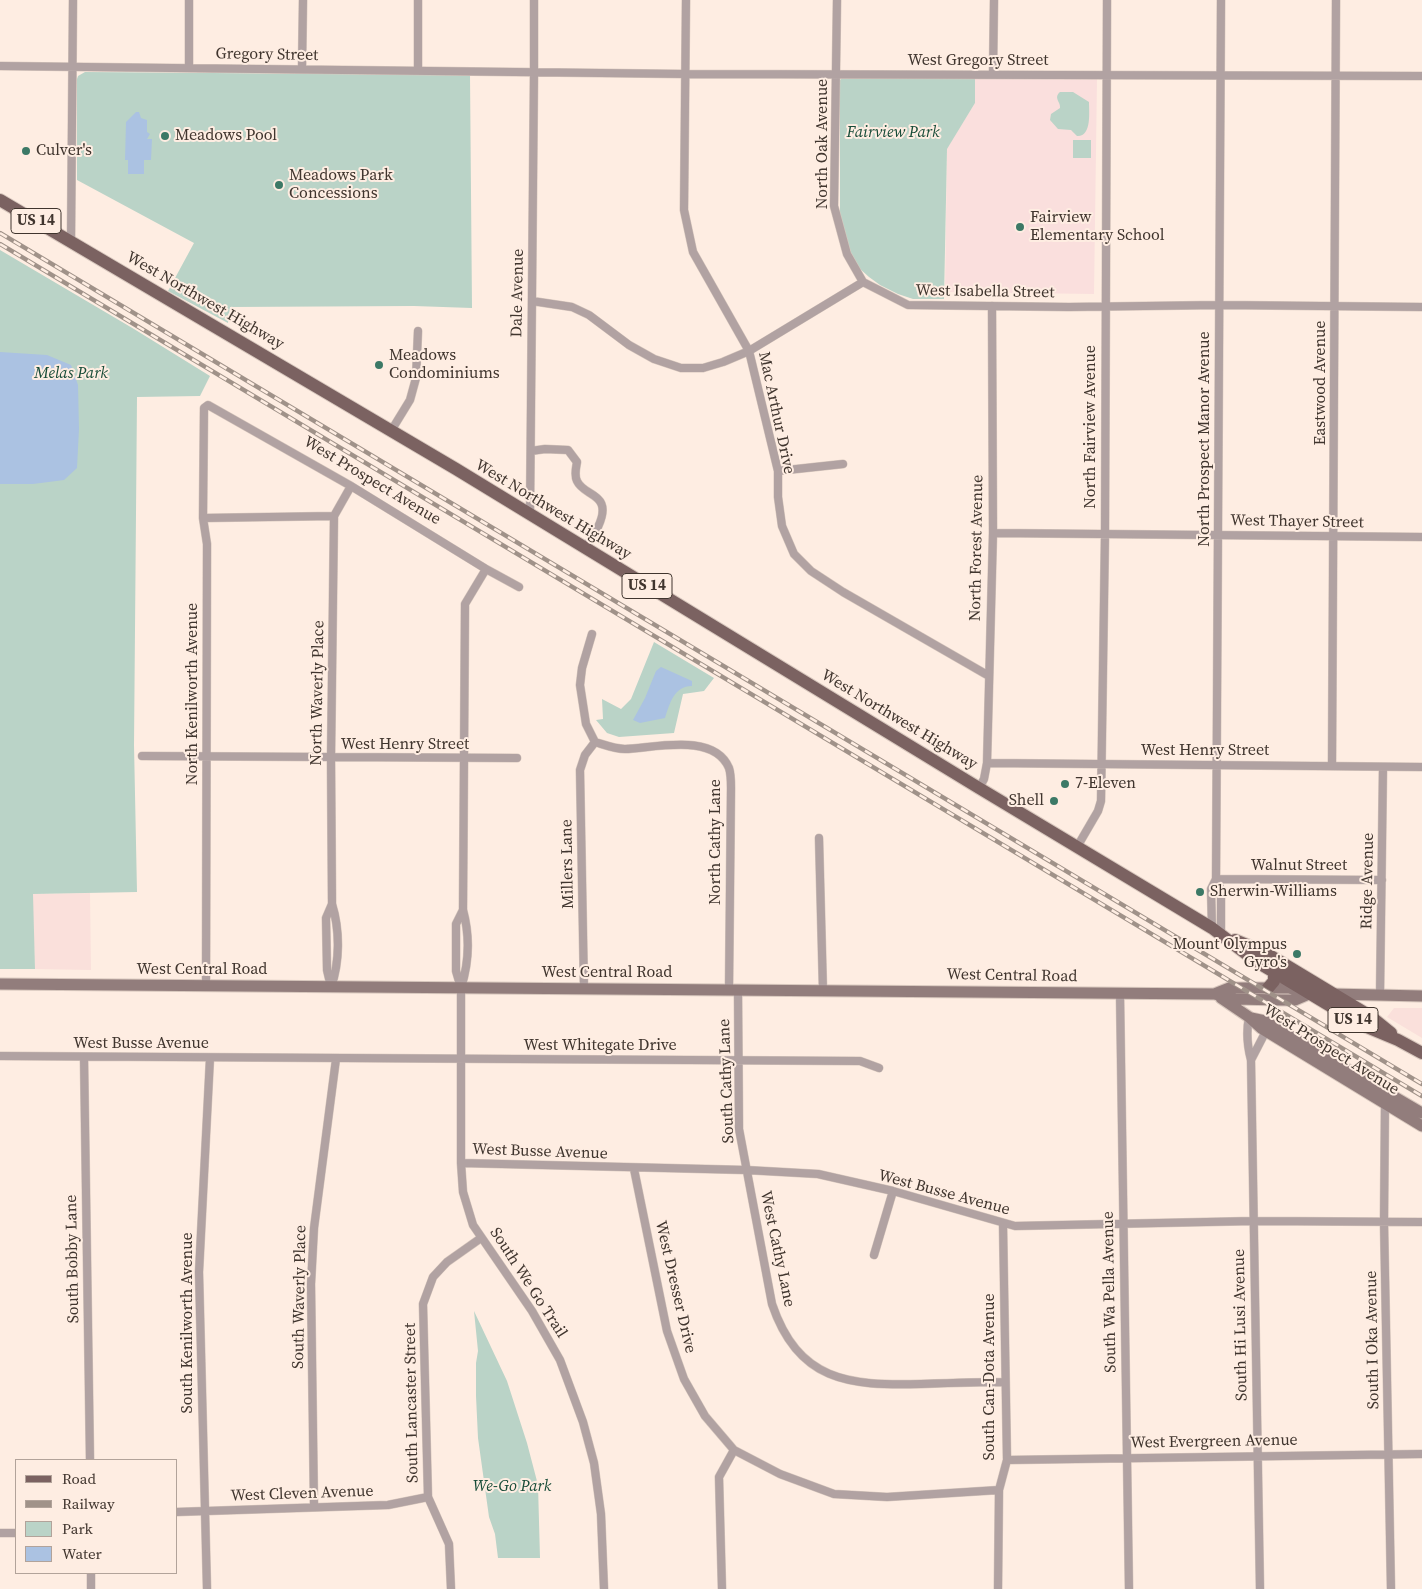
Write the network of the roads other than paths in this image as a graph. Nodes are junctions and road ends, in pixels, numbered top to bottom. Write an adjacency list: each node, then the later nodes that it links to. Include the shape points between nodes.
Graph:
1 (73, 0): 13 (street)
2 (189, 0): 14 (street)
3 (303, 0): 15 (street)
4 (418, 0): 16 (street)
5 (534, 0): 17 (street, Dale Avenue)
6 (686, 0): 18 (street, Mac Arthur Drive)
7 (837, 0): 19 (street, North Oak Avenue)
8 (994, 0): 20 (street)
9 (1107, 0): 21 (street, North Fairview Avenue)
10 (1221, 0): 22 (street, North Prospect Manor Avenue)
11 (1336, 0): 23 (street, Eastwood Avenue)
12 (0, 66): 13 (street, Gregory Street)
13 (72, 67): 14 (street, Gregory Street); 26 (street)
14 (189, 68): 15 (street, Gregory Street)
15 (302, 69): 16 (street, Gregory Street)
16 (418, 70): 17 (street, Gregory Street)
17 (534, 72): 18 (street, West Gregory Street); 28 (street, Dale Avenue)
18 (686, 74): 19 (street, West Gregory Street); 35 (street, Mac Arthur Drive, via 684,210 693,252)
19 (837, 74): 20 (street, West Gregory Street); 27 (street, North Oak Avenue, via 834,206 847,254)
20 (993, 74): 21 (street, West Gregory Street)
21 (1106, 75): 22 (street, West Gregory Street); 31 (street, North Fairview Avenue)
22 (1221, 76): 23 (street, West Gregory Street); 29 (street, North Prospect Manor Avenue)
23 (1336, 76): 24 (street, West Gregory Street); 32 (street, Eastwood Avenue)
24 (1422, 76)
25 (0, 200): 26 (main road, US 14)
26 (71, 241): 37 (main road, West Northwest Highway / US 14)
27 (863, 282): 30 (street, West Isabella Street, via 908,305); 35 (street)
28 (532, 301): 35 (street, via 572,307 654,359 681,368 703,368); 38 (street, Dale Avenue)
29 (1220, 305): 31 (street, West Isabella Street); 32 (street, West Isabella Street); 47 (street, North Prospect Manor Avenue)
30 (992, 306): 31 (street, West Isabella Street); 45 (street, North Forest Avenue)
31 (1105, 306): 46 (street, North Fairview Avenue)
32 (1334, 306): 33 (street, West Isabella Street); 48 (street, Eastwood Avenue)
33 (1422, 306)
34 (418, 331): 37 (street, via 416,378 410,400)
35 (749, 351): 40 (street, Mac Arthur Drive)
36 (208, 404): 41 (street, West Prospect Avenue); 44 (street, North Kenilworth Avenue, via 204,408)
37 (391, 431): 42 (main road, West Northwest Highway / US 14)
38 (530, 452): 42 (street, Dale Avenue); 50 (street, via 568,450 576,462 576,481 599,499 600,524)
39 (843, 464): 40 (street)
40 (778, 471): 54 (street, Mac Arthur Drive, via 782,526 794,554 811,571)
41 (352, 486): 43 (street); 51 (street, West Prospect Avenue)
42 (530, 515): 50 (main road, West Northwest Highway / US 14)
43 (334, 516): 44 (street); 58 (street, North Waverly Place)
44 (204, 518): 57 (street, North Kenilworth Avenue, via 207,544)
45 (993, 533): 46 (street, West Thayer Street); 54 (street, North Forest Avenue)
46 (1105, 534): 47 (street, West Thayer Street); 62 (street, North Fairview Avenue)
47 (1218, 534): 48 (street, West Thayer Street); 63 (street, North Prospect Manor Avenue)
48 (1334, 535): 49 (street, West Thayer Street); 64 (street, Eastwood Avenue)
49 (1422, 537)
50 (585, 548): 67 (main road, West Northwest Highway / US 14)
51 (486, 569): 52 (street, West Prospect Avenue); 60 (street, via 465,604)
52 (519, 587)
53 (592, 634): 55 (street, via 580,685 586,724)
54 (989, 676): 61 (street, North Forest Avenue)
55 (595, 742): 80 (street, Millers Lane, via 581,762 580,770); 81 (street, North Cathy Lane, via 624,749 687,745 716,754 729,769)
56 (142, 756): 57 (street, West Henry Street)
57 (206, 756): 58 (street, West Henry Street); 76 (street, North Kenilworth Avenue)
58 (331, 758): 60 (street, West Henry Street); 77 (street, North Waverly Place, via 332,904 326,918 327,970)
59 (518, 758): 60 (street, West Henry Street)
60 (463, 759): 72 (street)
61 (987, 763): 62 (street, West Henry Street); 67 (street, North Forest Avenue)
62 (1102, 764): 63 (street, West Henry Street); 69 (street, North Fairview Avenue, via 1100,806)
63 (1217, 764): 64 (street, West Henry Street); 70 (street, North Prospect Manor Avenue)
64 (1332, 765): 66 (street, West Henry Street)
65 (1422, 766): 66 (street, West Henry Street)
66 (1384, 767): 71 (street, Ridge Avenue)
67 (979, 788): 69 (main road, West Northwest Highway / US 14)
68 (819, 838): 82 (street)
69 (1077, 847): 73 (main road, West Northwest Highway / US 14)
70 (1216, 879): 71 (street, Walnut Street); 73 (street, North Prospect Manor Avenue, via 1221,890)
71 (1382, 880): 87 (street, Ridge Avenue)
72 (463, 910): 78 (street, via 468,928 466,971); 78 (street, via 456,924 456,971)
73 (1216, 931): 74 (main road, West Northwest Highway / US 14); 86 (main road, West Northwest Highway / US 14, via 1264,952)
74 (1274, 972): 79 (main road, via 1274,981); 85 (main road, West Northwest Highway / US 14)
75 (0, 984): 76 (main road, West Central Road)
76 (206, 986): 77 (main road, West Central Road)
77 (331, 987): 78 (main road, West Central Road)
78 (461, 988): 80 (main road, West Central Road); 98 (street, South We Go Trail)
79 (1268, 988): 84 (main road, West Central Road, via 1229,988); 85 (main road, West Central Road, via 1290,988)
80 (584, 990): 81 (main road, West Central Road)
81 (733, 990): 82 (main road, West Central Road); 99 (street, South Cathy Lane)
82 (823, 991): 83 (main road, West Central Road)
83 (1120, 994): 84 (main road, West Central Road); 114 (street, South Wa Pella Avenue)
84 (1214, 994): 89 (main road, West Central Road); 90 (main road, West Prospect Avenue)
85 (1309, 994): 86 (main road, West Central Road); 89 (main road, West Central Road, via 1295,1000); 92 (main road, West Northwest Highway / US 14, via 1362,1025)
86 (1334, 994): 87 (main road, West Central Road); 92 (main road, West Northwest Highway / US 14, via 1370,1016)
87 (1380, 995): 88 (main road, West Central Road)
88 (1422, 996)
89 (1259, 1000): 91 (main road, via 1258,1014)
90 (1249, 1017): 91 (main road, West Prospect Avenue); 100 (street, South Hi Lusi Avenue, via 1247,1045)
91 (1266, 1026): 100 (street, South Hi Lusi Avenue); 102 (main road, West Prospect Avenue); 103 (main road, West Prospect Avenue)
92 (1398, 1040): 93 (main road, West Northwest Highway / US 14)
93 (1422, 1054)
94 (0, 1056): 95 (street, West Busse Avenue)
95 (84, 1057): 96 (street, West Busse Avenue); 123 (street, South Bobby Lane)
96 (210, 1058): 97 (street, West Busse Avenue); 128 (street, South Kenilworth Avenue, via 199,1272)
97 (336, 1059): 98 (street, West Busse Avenue); 127 (street, South Waverly Place, via 314,1228 311,1284)
98 (462, 1060): 99 (street, West Whitegate Drive); 106 (street, South We Go Trail)
99 (739, 1060): 101 (street, West Whitegate Drive, via 860,1061); 108 (street, South Cathy Lane, via 739,1128)
100 (1251, 1060): 110 (street, South Hi Lusi Avenue)
101 (879, 1068)
102 (1388, 1092): 103 (street, South I Oka Avenue); 104 (main road, West Prospect Avenue)
103 (1385, 1103): 105 (main road, West Prospect Avenue); 111 (street, South I Oka Avenue)
104 (1422, 1113)
105 (1422, 1126)
106 (461, 1163): 107 (street, West Busse Avenue); 115 (street, South We Go Trail, via 467,1209)
107 (634, 1169): 108 (street, West Busse Avenue); 118 (street, West Dresser Drive, via 668,1331 684,1379 705,1416)
108 (746, 1170): 109 (street, West Busse Avenue, via 818,1174); 117 (street, West Cathy Lane, via 772,1304 788,1340 807,1360 840,1379 865,1383)
109 (893, 1191): 113 (street, West Busse Avenue); 116 (street)
110 (1254, 1221): 111 (street, West Busse Avenue); 114 (street, West Busse Avenue); 121 (street, South Hi Lusi Avenue)
111 (1384, 1222): 112 (street, West Busse Avenue); 119 (street, South I Oka Avenue)
112 (1422, 1222)
113 (1003, 1224): 114 (street, West Busse Avenue); 117 (street, South Can-Dota Avenue)
114 (1122, 1225): 122 (street, South Wa Pella Avenue)
115 (482, 1238): 126 (street, South Lancaster Street, via 447,1262 433,1277 423,1304); 136 (street, South We Go Trail, via 532,1311 560,1360 583,1422 594,1463 601,1514)
116 (874, 1255)
117 (1005, 1382): 124 (street, South Can-Dota Avenue)
118 (734, 1450): 125 (street, West Dresser Drive, via 780,1474 834,1494 887,1497); 137 (street, via 720,1477)
119 (1388, 1454): 120 (street, West Evergreen Avenue); 121 (street, West Evergreen Avenue); 141 (street, South I Oka Avenue)
120 (1422, 1454)
121 (1257, 1456): 122 (street, West Evergreen Avenue); 140 (street, South Hi Lusi Avenue)
122 (1126, 1457): 124 (street, West Evergreen Avenue); 139 (street, South Wa Pella Avenue)
123 (90, 1459)
124 (1007, 1460): 125 (street, South Can-Dota Avenue)
125 (999, 1490): 138 (street, South Can-Dota Avenue)
126 (428, 1497): 127 (street, West Cleven Avenue, via 388,1505); 135 (street, South Lancaster Street, via 449,1544)
127 (314, 1506): 128 (street, West Cleven Avenue)
128 (204, 1511): 129 (street, West Cleven Avenue); 134 (street, South Kenilworth Avenue)
129 (178, 1512)
130 (0, 1533): 131 (street)
131 (15, 1533)
132 (91, 1574): 133 (street)
133 (91, 1589)
134 (207, 1589)
135 (451, 1589)
136 (604, 1589)
137 (722, 1589)
138 (998, 1589)
139 (1129, 1589)
140 (1260, 1589)
141 (1391, 1589)

